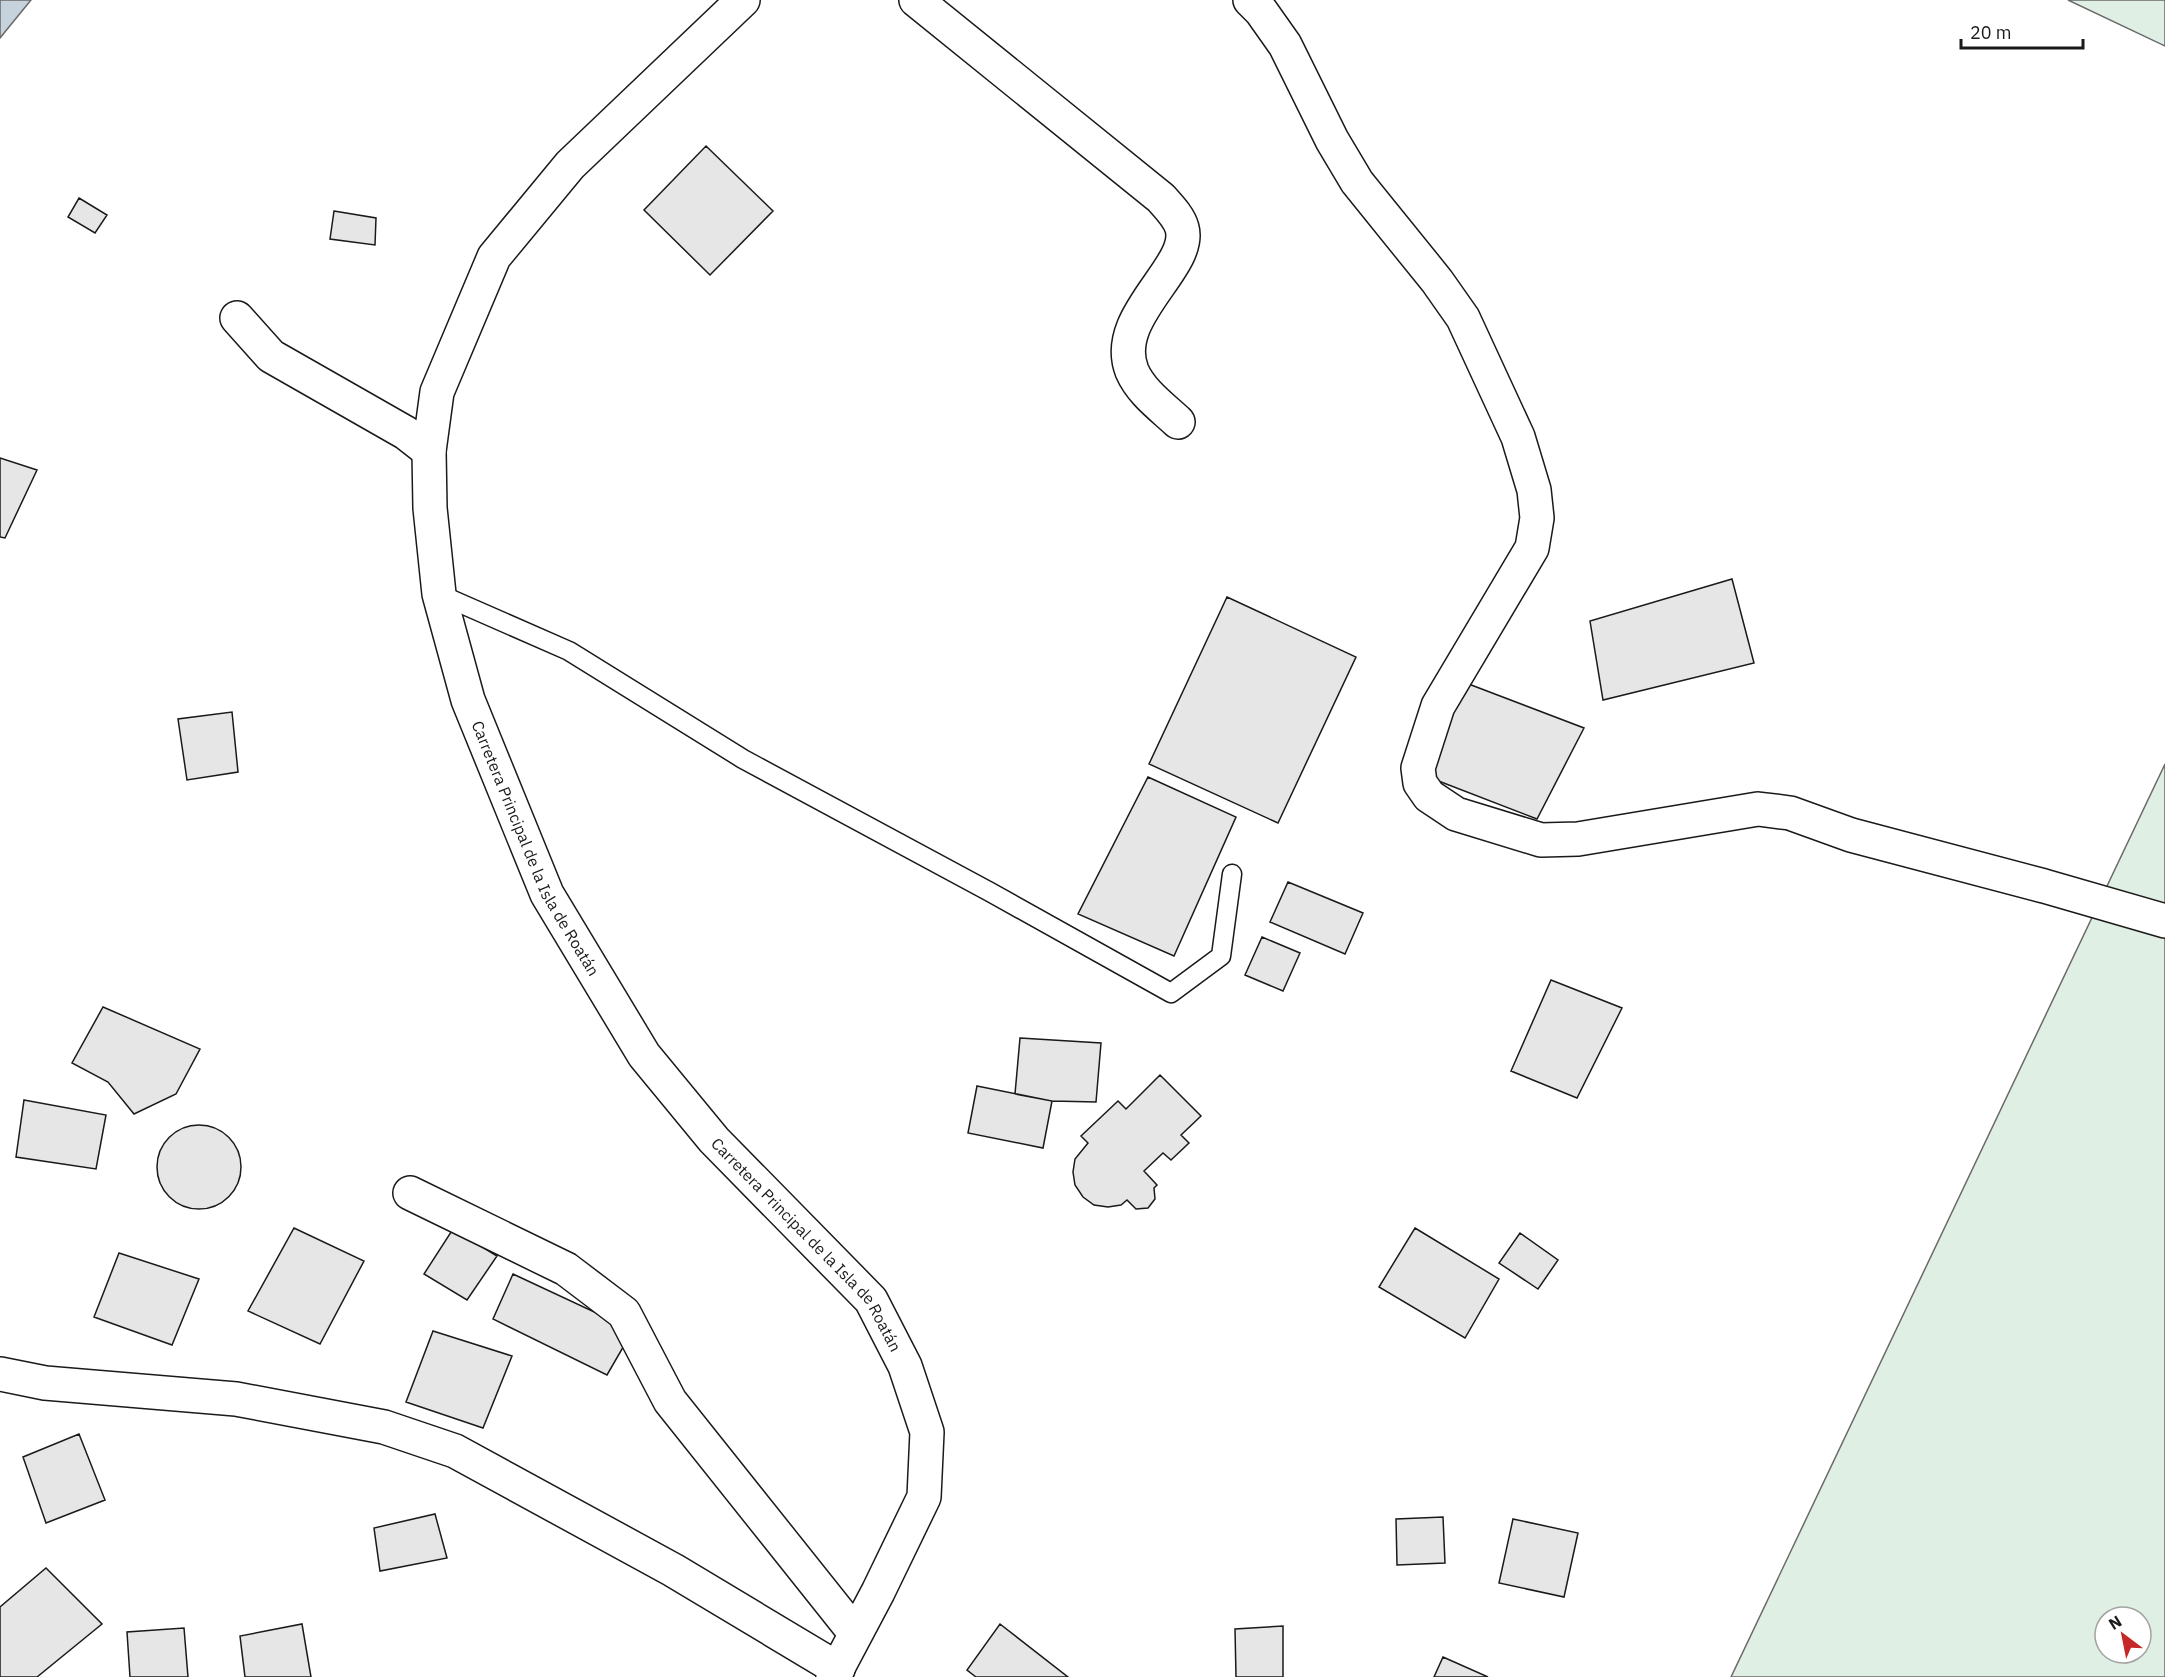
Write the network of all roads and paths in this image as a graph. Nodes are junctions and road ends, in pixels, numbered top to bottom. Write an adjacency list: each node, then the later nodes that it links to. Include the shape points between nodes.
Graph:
1 (742, 0): 6 (street, Carretera Principal de la Isla de Roatán, via 570,165 494,257 437,392)
2 (916, 0): 5 (street, via 1161,198 1175,215 1183,230 1181,250 1130,332 1128,351 1142,388)
3 (1250, 0): 9 (street, via 1285,45 1332,140 1358,182 1463,318 1518,437 1534,490 1537,518 1532,548 1438,706 1418,768 1420,783 1429,796 1456,814 1541,840 1578,839 1758,809 1790,813 1851,835)
4 (237, 318): 6 (street, via 272,356 406,433)
5 (1178, 422)
6 (429, 451): 7 (street, Carretera Principal de la Isla de Roatán)
7 (438, 594): 8 (lane, via 569,651 743,759 1171,993 1221,956); 12 (street, Carretera Principal de la Isla de Roatán, via 468,700 547,894 644,1055 714,1140 871,1300 906,1366 927,1432 924,1497)
8 (1232, 874)
9 (2165, 921)
10 (410, 1193): 12 (street, via 566,1269 624,1313 670,1401)
11 (0, 1374): 13 (street, via 45,1383 236,1399 384,1427 455,1451 673,1570)
12 (855, 1633): 13 (street, Carretera Principal de la Isla de Roatán)
13 (835, 1673)

